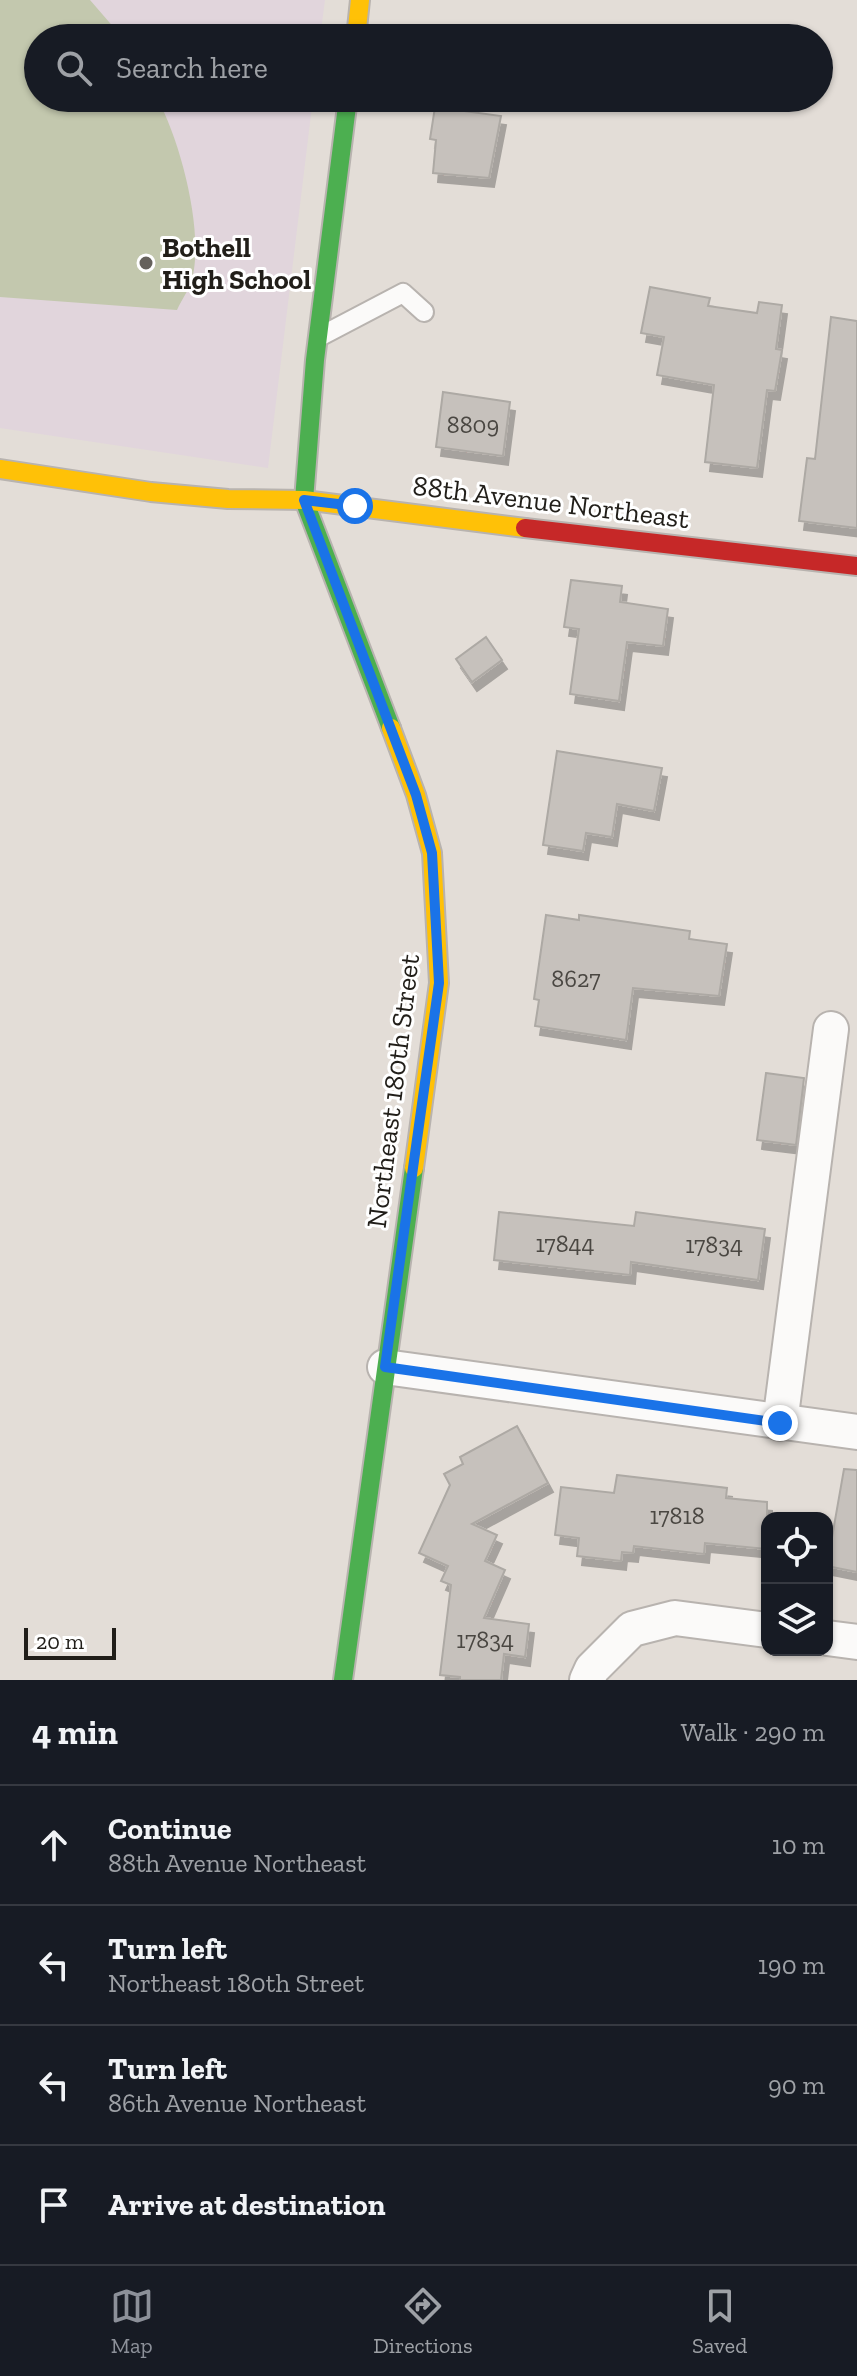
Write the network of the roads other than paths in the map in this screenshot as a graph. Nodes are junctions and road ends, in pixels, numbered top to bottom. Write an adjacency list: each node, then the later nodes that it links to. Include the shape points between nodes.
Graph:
1 (360, 0): 2 (street)
2 (357, 24)
3 (346, 112): 5 (street, Northeast 180th Street)
4 (424, 312): 5 (lane, via 403,293)
5 (319, 337): 7 (street, Northeast 180th Street)
6 (0, 469): 7 (street, 88th Avenue Northeast, via 253,502)
7 (304, 500): 8 (street, 88th Avenue Northeast); 10 (street, Northeast 180th Street, via 416,795 432,853 439,983)
8 (857, 566)
9 (831, 1029): 11 (street)
10 (385, 1367): 11 (street); 16 (street, Northeast 180th Street)
11 (780, 1423): 12 (street)
12 (857, 1432)
13 (761, 1629): 17 (street, via 675,1618 632,1629)
14 (833, 1639): 15 (street)
15 (857, 1642)
16 (343, 1680)
17 (587, 1680)

